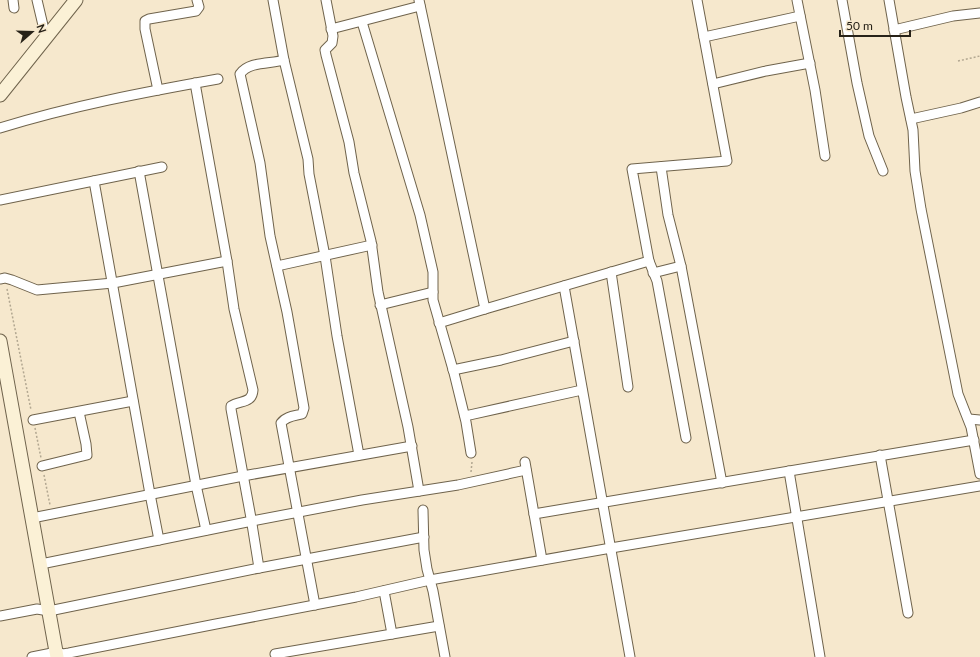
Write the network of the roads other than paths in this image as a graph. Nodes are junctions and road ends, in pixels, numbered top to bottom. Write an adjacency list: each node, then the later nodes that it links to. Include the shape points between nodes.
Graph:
1 (37, 0): 17 (street)
2 (76, 0): 17 (main road)
3 (197, 0): 23 (street, via 199,7 196,11 145,21)
4 (273, 0): 18 (street)
5 (326, 0): 14 (street)
6 (697, 0): 16 (street)
7 (797, 0): 12 (street)
8 (842, 0): 32 (street, via 869,136)
9 (889, 0): 15 (street)
10 (419, 3): 13 (street); 49 (street)
11 (980, 13): 15 (street, via 953,16)
12 (800, 16): 16 (street); 19 (street)
13 (362, 22): 14 (street); 47 (street, via 420,215 433,272)
14 (332, 29): 35 (street, via 332,43 327,48 326,55)
15 (894, 30): 26 (street)
16 (704, 37): 22 (street)
17 (46, 38): 24 (main road)
18 (284, 60): 36 (street, via 308,159); 39 (street, via 247,68 240,74 260,163 270,236)
19 (810, 63): 22 (street); 28 (street)
20 (218, 79): 21 (street)
21 (195, 83): 23 (street); 37 (street)
22 (713, 84): 30 (street, via 727,161)
23 (158, 90): 27 (street)
24 (0, 95)
25 (980, 102): 26 (street)
26 (911, 119): 59 (street, via 914,130 915,171 923,216 958,394)
27 (0, 128)
28 (825, 156)
29 (162, 167): 31 (street)
30 (662, 167): 38 (street, via 632,169); 40 (street, via 668,215)
31 (139, 171): 33 (street); 43 (street)
32 (883, 171)
33 (94, 181): 34 (street); 45 (street)
34 (0, 200)
35 (372, 246): 36 (street); 48 (street)
36 (325, 256): 39 (street); 66 (street)
37 (227, 261): 43 (street); 72 (street, via 234,310 253,390 249,400 231,406)
38 (649, 261): 41 (street); 42 (street)
39 (277, 266): 69 (street, via 304,408 302,414 288,417 281,423)
40 (680, 266): 42 (street); 73 (street)
41 (611, 272): 46 (street); 54 (street)
42 (653, 273): 62 (street, via 657,281)
43 (159, 274): 45 (street); 74 (street)
44 (3, 279): 45 (street, via 37,290)
45 (113, 283): 56 (street)
46 (564, 286): 49 (street); 52 (street)
47 (433, 292): 48 (street); 50 (street)
48 (380, 305): 64 (street)
49 (485, 309): 50 (street)
50 (439, 323): 53 (street)
51 (0, 341): 84 (main road)
52 (574, 341): 53 (street); 55 (street)
53 (453, 370): 58 (street)
54 (628, 387)
55 (582, 390): 58 (street); 79 (street)
56 (133, 401): 57 (street); 77 (street)
57 (79, 412): 60 (street); 68 (street, via 87,455)
58 (465, 416): 65 (street)
59 (969, 419): 61 (street); 63 (street)
60 (33, 420)
61 (980, 420)
62 (686, 438)
63 (974, 440): 67 (street); 71 (street)
64 (412, 446): 66 (street); 76 (street)
65 (471, 453)
66 (359, 455): 69 (street)
67 (880, 455): 70 (street); 78 (street)
68 (42, 466)
69 (289, 468): 72 (street); 81 (street)
70 (789, 471): 73 (street); 83 (street)
71 (980, 474)
72 (242, 476): 74 (street); 85 (street)
73 (722, 482): 79 (street)
74 (196, 485): 77 (street); 86 (street)
75 (980, 486): 78 (street)
76 (419, 491): 81 (street); 82 (street, via 471,482 526,466)
77 (150, 494): 84 (street); 88 (street)
78 (888, 501): 83 (street); 98 (street)
79 (603, 503): 82 (street); 89 (street)
80 (423, 510): 87 (street)
81 (298, 512): 85 (street); 90 (street)
82 (534, 514): 91 (street)
83 (796, 516): 89 (street); 107 (street)
84 (32, 518): 92 (main road)
85 (252, 521): 86 (street); 93 (street)
86 (206, 530): 88 (street)
87 (424, 537): 90 (street); 94 (street)
88 (159, 540): 92 (street)
89 (611, 548): 91 (street); 106 (street)
90 (306, 560): 93 (street); 96 (street)
91 (542, 560): 94 (street)
92 (41, 564): 97 (main road)
93 (259, 568): 97 (street)
94 (430, 580): 95 (street); 100 (street)
95 (384, 591): 96 (street); 101 (street)
96 (315, 605): 103 (street)
97 (49, 611): 99 (street, via 37,609); 103 (main road)
98 (908, 613)
99 (0, 616)
100 (439, 626): 101 (street); 105 (street)
101 (392, 634): 102 (street)
102 (275, 654)
103 (57, 655): 104 (street)
104 (32, 657)
105 (445, 657)
106 (630, 657)
107 (820, 657)

